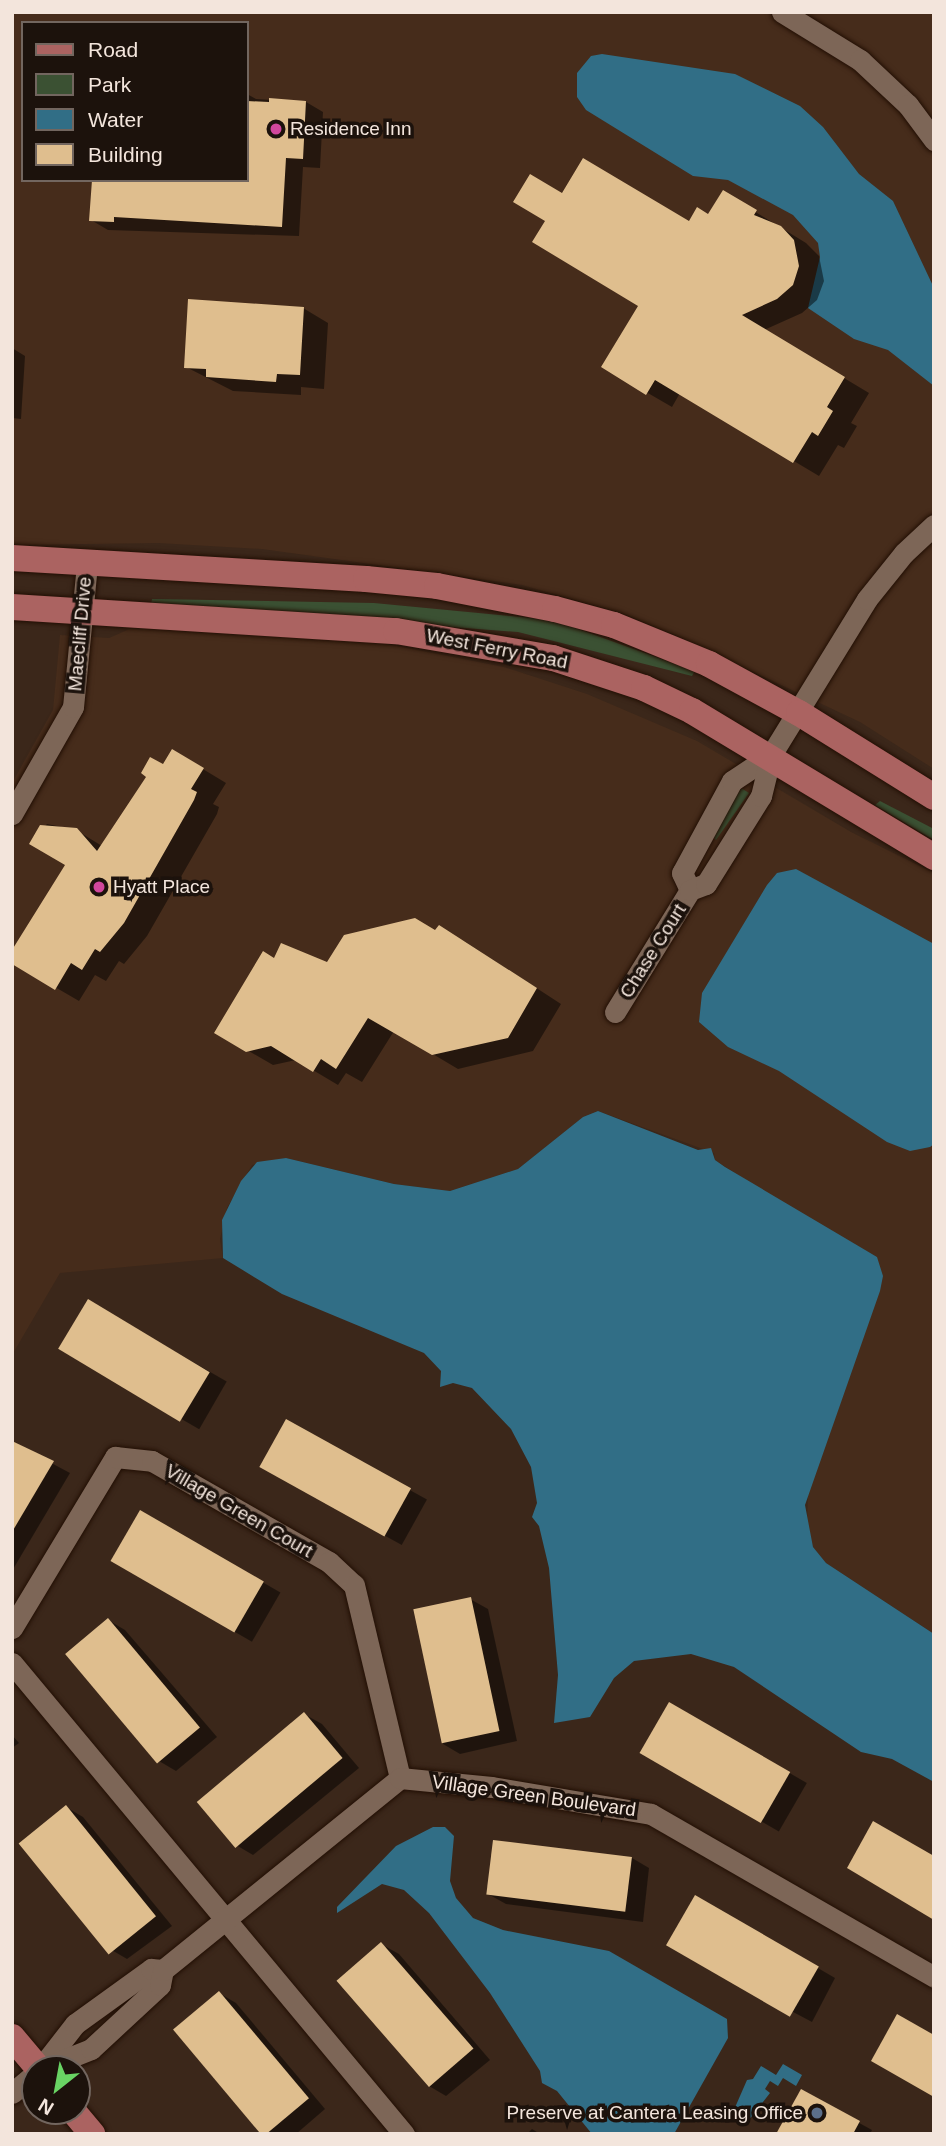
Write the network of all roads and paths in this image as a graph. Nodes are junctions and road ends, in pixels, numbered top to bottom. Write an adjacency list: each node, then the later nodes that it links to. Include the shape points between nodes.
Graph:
1 (782, 12): 2 (street, via 860,60 908,105)
2 (934, 140)
3 (934, 525): 8 (street, Chase Court, via 867,599)
4 (12, 558): 5 (main road)
5 (87, 563): 7 (street, Maecliff Drive); 8 (main road, via 366,579 496,595 635,633 709,664)
6 (12, 607): 7 (main road, West Ferry Road)
7 (84, 612): 9 (main road, West Ferry Road, via 354,628 492,645 553,658 644,688); 11 (street, Maecliff Drive, via 73,707)
8 (799, 713): 9 (street, Chase Court); 10 (main road)
9 (771, 755): 12 (main road, West Ferry Road); 13 (street, Chase Court, via 761,796 706,884); 13 (street, Chase Court, via 732,781 682,873)
10 (934, 797)
11 (12, 814)
12 (934, 857)
13 (690, 890): 14 (street, Chase Court)
14 (615, 1012)
15 (12, 1628): 17 (street, Village Green Court, via 115,1457 152,1461 329,1562 354,1585 361,1597)
16 (12, 1663): 18 (street)
17 (400, 1778): 18 (street); 19 (street, Village Green Boulevard, via 492,1787 651,1814)
18 (224, 1919): 22 (street, via 163,1970 160,1985 91,2049); 23 (street)
19 (934, 1977)
20 (12, 2038): 21 (main road)
21 (27, 2055)
22 (76, 2055)
23 (404, 2134)

